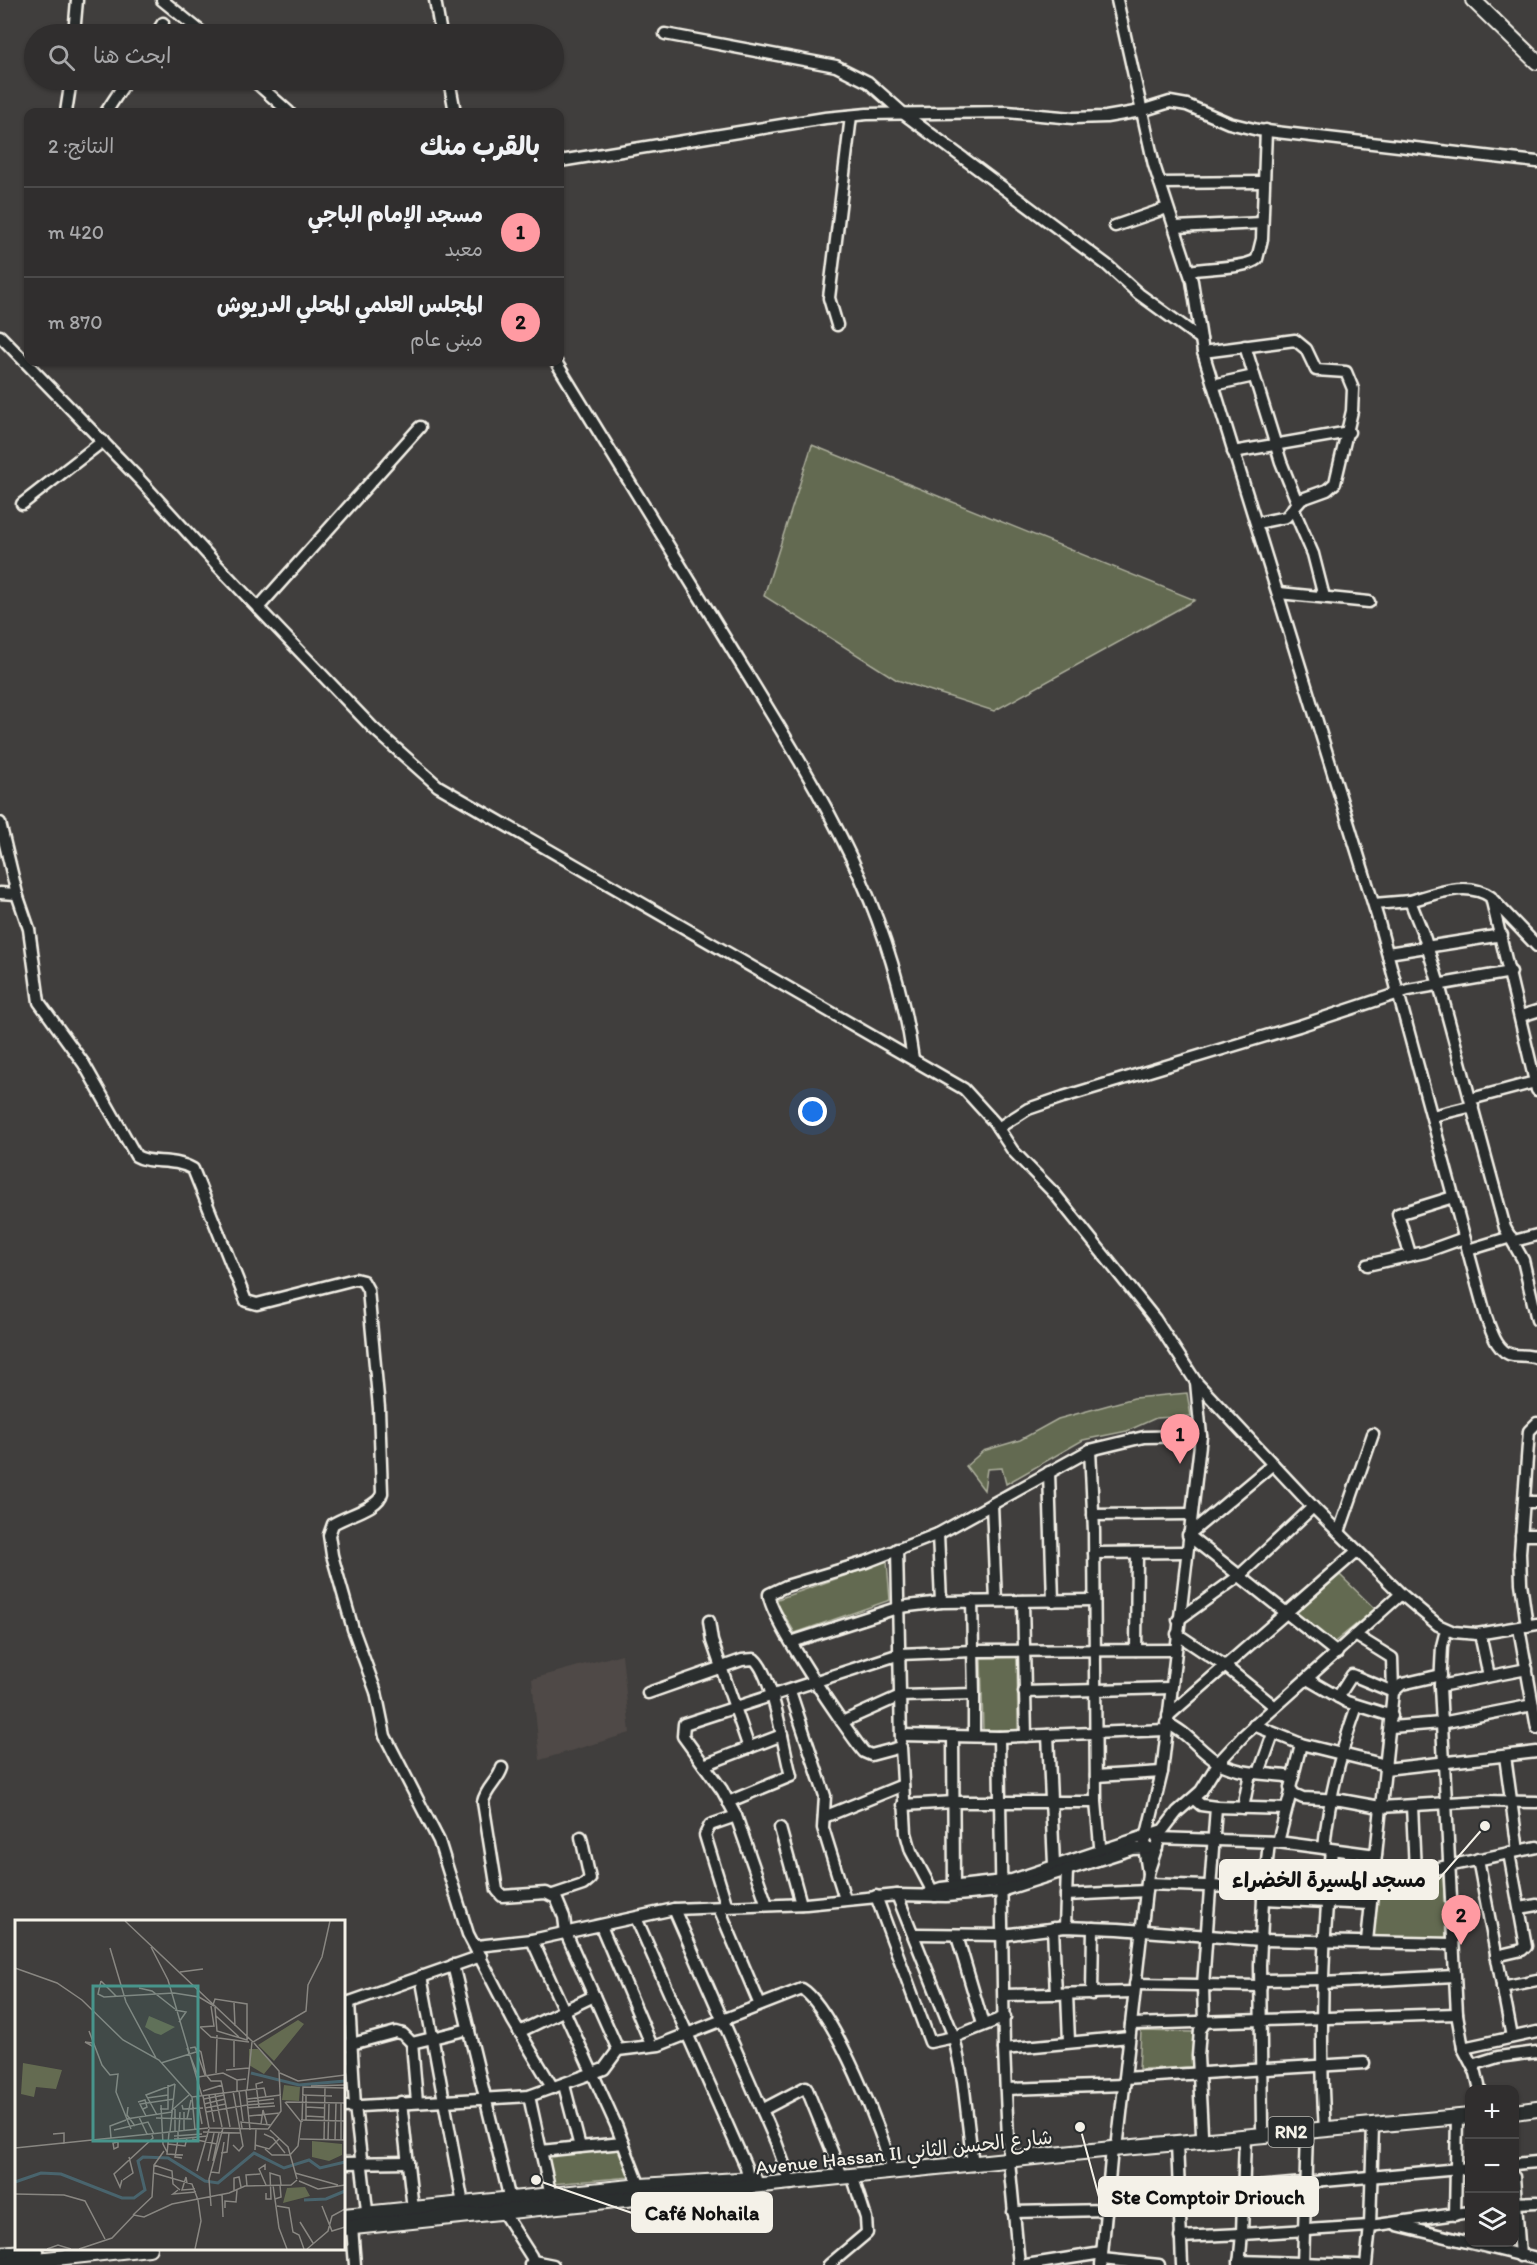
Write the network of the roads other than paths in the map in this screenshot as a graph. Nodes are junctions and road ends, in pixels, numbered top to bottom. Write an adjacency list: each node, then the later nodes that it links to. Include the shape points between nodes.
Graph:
1 (77, 0): 6 (street)
2 (162, 0): 7 (street)
3 (435, 0): 8 (street)
4 (1117, 0): 19 (street)
5 (1473, 0): 10 (main road)
6 (75, 24)
7 (192, 24)
8 (439, 24)
9 (665, 34): 20 (street, via 836,66 868,82)
10 (1537, 62)
11 (69, 90): 15 (street)
12 (120, 90): 16 (street)
13 (264, 90): 17 (street)
14 (451, 90): 18 (street)
15 (67, 108)
16 (109, 108)
17 (284, 108)
18 (454, 108)
19 (1141, 111): 20 (street, via 1091,118 1006,112); 22 (street, via 1161,103 1179,103 1229,123); 26 (street)
20 (904, 114): 21 (street); 34 (street)
21 (851, 116): 23 (street); 32 (street, via 830,298)
22 (1266, 130): 24 (street); 25 (street)
23 (564, 160)
24 (1537, 162)
25 (1263, 182): 26 (street); 28 (street)
26 (1160, 183): 27 (street)
27 (1167, 208): 29 (street); 30 (street)
28 (1262, 222): 30 (street); 31 (street, via 1260,249 1253,262)
29 (1115, 226)
30 (1175, 227): 31 (street)
31 (1190, 271): 34 (street)
32 (837, 325)
33 (0, 336): 37 (street)
34 (1202, 339): 36 (street)
35 (1245, 346): 36 (street); 40 (street); 43 (street, via 1299,340 1316,370 1346,372 1353,389)
36 (1203, 352): 41 (street)
37 (24, 360)
38 (29, 366): 44 (street)
39 (558, 366): 70 (street, via 813,784 859,870 896,971)
40 (1254, 376): 41 (street); 45 (street)
41 (1213, 385): 46 (street)
42 (420, 427): 53 (street)
43 (1349, 432): 45 (street); 48 (street, via 1332,487)
44 (103, 441): 47 (street); 53 (street)
45 (1275, 444): 46 (street); 48 (street)
46 (1233, 452): 49 (street)
47 (22, 504)
48 (1295, 505): 49 (street, via 1281,519); 51 (street)
49 (1257, 523): 50 (street)
50 (1279, 593): 51 (street); 60 (street)
51 (1324, 597): 52 (street)
52 (1370, 602)
53 (258, 608): 70 (street, via 380,735 438,786)
54 (0, 823): 55 (street)
55 (3, 844): 57 (street)
56 (0, 893): 57 (street)
57 (17, 894): 259 (street, via 29,930 36,991 44,1011 84,1064 136,1156 178,1162 193,1169 246,1301 257,1304 355,1279 363,1281 368,1290 382,1493 374,1506 333,1524 329,1541 353,1629 376,1692 385,1736 439,1841 468,1934)
58 (1491, 897): 59 (street, via 1476,890 1457,890); 61 (street); 62 (street)
59 (1410, 901): 60 (street); 63 (street)
60 (1374, 904): 64 (street)
61 (1502, 935): 63 (street); 65 (street)
62 (1537, 946)
63 (1428, 947): 64 (street); 66 (street)
64 (1388, 954): 67 (street)
65 (1511, 972): 66 (street); 69 (street)
66 (1439, 983): 67 (street); 72 (street)
67 (1399, 993): 73 (street); 74 (street, via 1063,1097 1028,1109)
68 (1537, 1011): 69 (street)
69 (1521, 1016): 71 (street)
70 (913, 1059): 74 (street, via 964,1089)
71 (1536, 1086): 72 (street)
72 (1472, 1102): 73 (street); 78 (street)
73 (1432, 1116): 75 (street)
74 (998, 1128): 84 (street, via 1013,1151 1055,1194 1155,1319)
75 (1453, 1197): 77 (street); 80 (street, via 1398,1215)
76 (1537, 1235): 78 (street)
77 (1464, 1238): 79 (street); 80 (street)
78 (1512, 1239): 79 (street); 82 (street, via 1523,1260)
79 (1468, 1250): 83 (street, via 1491,1331 1500,1348 1514,1355)
80 (1410, 1254): 81 (street)
81 (1368, 1265)
82 (1537, 1320)
83 (1537, 1358)
84 (1197, 1382): 87 (street); 89 (street)
85 (1537, 1423): 91 (street, via 1529,1431)
86 (1373, 1434): 97 (street)
87 (1201, 1437): 88 (street, via 1144,1437); 95 (street)
88 (1090, 1450): 90 (street); 96 (street)
89 (1273, 1464): 94 (street); 100 (street)
90 (1049, 1472): 93 (street); 113 (street)
91 (1524, 1502): 92 (street); 99 (street)
92 (1537, 1502)
93 (992, 1504): 98 (street); 111 (street)
94 (1313, 1507): 97 (street); 107 (street)
95 (1190, 1514): 96 (street); 100 (street)
96 (1093, 1515): 105 (street)
97 (1339, 1532): 103 (street)
98 (938, 1534): 102 (street); 114 (street)
99 (1521, 1534): 101 (street); 119 (street, via 1521,1583)
100 (1188, 1535): 104 (street); 107 (street)
101 (1537, 1535)
102 (897, 1549): 115 (street); 124 (street, via 769,1594 773,1611)
103 (1357, 1551): 108 (street); 116 (street)
104 (1186, 1552): 106 (street); 117 (street)
105 (1094, 1553): 106 (street); 109 (street)
106 (1137, 1553): 125 (street)
107 (1239, 1576): 116 (street); 117 (street)
108 (1401, 1594): 120 (street); 123 (street)
109 (1094, 1600): 113 (street); 129 (street)
110 (972, 1601): 111 (street); 114 (street); 127 (street)
111 (996, 1601): 112 (street)
112 (1023, 1601): 113 (street); 128 (street)
113 (1053, 1601)
114 (941, 1602): 115 (street)
115 (900, 1607): 124 (street); 131 (street)
116 (1286, 1612): 130 (street); 134 (street)
117 (1178, 1620): 121 (street)
118 (709, 1622): 135 (street)
119 (1528, 1626): 122 (street); 133 (street)
120 (1446, 1630): 122 (street); 138 (street)
121 (1177, 1634): 126 (street); 134 (street)
122 (1480, 1634): 136 (street)
123 (1355, 1635): 130 (street); 144 (street, via 1392,1658)
124 (791, 1642): 139 (street)
125 (1136, 1650): 126 (street); 129 (street)
126 (1175, 1650): 140 (street)
127 (973, 1651): 128 (street); 131 (street); 146 (street)
128 (1024, 1651): 129 (street); 143 (street)
129 (1094, 1651): 142 (street)
130 (1337, 1653): 137 (street)
131 (900, 1654): 139 (street); 148 (street)
132 (1537, 1659): 133 (street)
133 (1526, 1665): 136 (street); 150 (street)
134 (1225, 1666): 151 (street); 156 (street)
135 (720, 1667): 145 (street); 147 (street, via 754,1659); 153 (street)
136 (1489, 1676): 138 (street)
137 (1307, 1679): 149 (street); 151 (street)
138 (1440, 1680): 144 (street, via 1402,1684); 157 (street)
139 (818, 1682): 141 (street); 154 (street)
140 (1170, 1688): 142 (street); 156 (street)
141 (790, 1690): 147 (street); 203 (street, via 825,1796)
142 (1096, 1690): 143 (street); 160 (street)
143 (1024, 1692): 167 (street)
144 (1393, 1692): 149 (street, via 1352,1675); 155 (street)
145 (648, 1693)
146 (974, 1694): 148 (street); 166 (street)
147 (771, 1696): 153 (street); 163 (street)
148 (900, 1696): 154 (street); 161 (street)
149 (1338, 1697): 152 (street)
150 (1533, 1705): 157 (street); 159 (street)
151 (1274, 1706): 158 (street)
152 (1357, 1706): 155 (street); 173 (street)
153 (734, 1708): 171 (street); 177 (street, via 688,1722 682,1728 683,1736)
154 (842, 1722): 170 (street, via 867,1754)
155 (1391, 1722): 157 (street); 178 (street)
156 (1167, 1723): 160 (street); 176 (street); 180 (street)
157 (1441, 1723): 175 (street)
158 (1254, 1725): 162 (street); 176 (street)
159 (1537, 1728)
160 (1096, 1733): 164 (street); 182 (street)
161 (901, 1734): 165 (street); 170 (street)
162 (1273, 1734): 169 (street); 181 (street)
163 (782, 1735): 171 (street); 188 (street, via 791,1776)
164 (1048, 1735): 167 (street); 191 (street)
165 (953, 1736): 166 (street); 189 (street)
166 (974, 1736): 168 (street)
167 (1026, 1736): 168 (street)
168 (999, 1737): 190 (street)
169 (1301, 1744): 173 (street); 183 (street)
170 (901, 1747): 184 (street)
171 (749, 1748): 177 (street)
172 (1537, 1752): 174 (street)
173 (1339, 1754): 178 (street); 186 (street)
174 (1505, 1756): 175 (street); 194 (street)
175 (1445, 1761): 178 (street); 193 (street)
176 (1219, 1762): 181 (street); 187 (street)
177 (704, 1765): 188 (street)
178 (1386, 1767): 199 (street)
179 (502, 1768): 229 (street, via 483,1802 497,1890 502,1896)
180 (1162, 1772): 182 (street); 206 (street, via 1151,1817)
181 (1254, 1773): 183 (street); 200 (street)
182 (1096, 1776): 192 (street)
183 (1293, 1777): 185 (street)
184 (903, 1785): 196 (street); 203 (street)
185 (1291, 1791): 186 (street, via 1311,1799); 201 (street)
186 (1329, 1798): 199 (street); 211 (street)
187 (1194, 1799): 198 (street, via 1201,1805); 206 (street)
188 (728, 1802): 202 (street)
189 (954, 1802): 190 (street); 196 (street); 224 (street)
190 (1000, 1802): 191 (street); 226 (street)
191 (1050, 1802): 192 (street); 216 (street)
192 (1096, 1802): 213 (street)
193 (1447, 1802): 194 (street); 197 (street); 217 (street)
194 (1511, 1802): 195 (street); 212 (street)
195 (1537, 1802)
196 (903, 1805): 228 (street, via 909,1844)
197 (1412, 1806): 199 (street); 219 (street)
198 (1216, 1807): 200 (street); 207 (street)
199 (1380, 1807): 214 (street)
200 (1243, 1808): 201 (street)
201 (1286, 1809): 208 (street)
202 (736, 1816): 238 (street); 240 (street, via 710,1826 705,1835)
203 (824, 1817): 233 (street)
204 (780, 1828): 236 (street)
205 (581, 1837): 229 (street, via 590,1879)
206 (1154, 1839): 207 (street); 209 (street); 213 (street); 223 (street)
207 (1216, 1842): 208 (street); 225 (street)
208 (1274, 1842): 211 (street); 221 (street)
209 (1144, 1847): 213 (street); 223 (street)
210 (1537, 1847): 212 (street)
211 (1328, 1849): 214 (street); 222 (street)
212 (1514, 1852): 215 (street); 241 (street)
213 (1101, 1855): 216 (street); 218 (street)
214 (1376, 1856): 220 (street)
215 (1478, 1858): 217 (street); 260 (street)
216 (1054, 1864): 226 (street)
217 (1448, 1866): 219 (street); 258 (street)
218 (1067, 1870): 226 (street); 231 (street)
219 (1414, 1871): 220 (street)
220 (1374, 1872): 237 (street)
221 (1266, 1874): 222 (street); 227 (street)
222 (1328, 1880): 235 (street)
223 (1147, 1883): 225 (street); 231 (street); 248 (street)
224 (954, 1886): 226 (street); 228 (street)
225 (1212, 1886): 227 (street); 253 (street)
226 (1001, 1887): 228 (street); 251 (street)
227 (1264, 1888): 234 (street)
228 (931, 1894): 230 (street)
229 (553, 1895): 249 (street, via 564,1917)
230 (897, 1895): 232 (street); 250 (street)
231 (1066, 1895): 245 (street)
232 (876, 1896): 233 (street); 289 (street, via 930,2042)
233 (844, 1899): 236 (street)
234 (1263, 1899): 235 (street); 255 (street)
235 (1325, 1902): 237 (street); 256 (street)
236 (801, 1904): 238 (street)
237 (1370, 1904): 257 (street)
238 (767, 1905): 240 (street)
239 (1537, 1905): 241 (street)
240 (723, 1908): 242 (street); 275 (street)
241 (1520, 1908): 260 (street, via 1525,1948)
242 (674, 1909): 243 (street); 281 (street)
243 (636, 1918): 244 (street); 288 (street)
244 (601, 1926): 249 (street); 295 (street)
245 (1065, 1927): 246 (street); 247 (street)
246 (1053, 1928): 251 (street); 270 (street)
247 (1093, 1928): 248 (street); 271 (street)
248 (1141, 1931): 253 (street); 269 (street)
249 (566, 1933): 254 (street); 273 (street)
250 (915, 1934): 252 (street); 289 (street)
251 (1003, 1935): 252 (street); 272 (street)
252 (957, 1936): 282 (street)
253 (1207, 1937): 255 (street); 267 (street)
254 (532, 1940): 259 (street); 276 (street)
255 (1261, 1940): 256 (street); 266 (street)
256 (1324, 1941): 257 (street); 265 (street)
257 (1367, 1941): 258 (street)
258 (1452, 1944): 263 (street)
259 (479, 1951): 261 (street); 286 (street)
260 (1496, 1956): 268 (street)
261 (453, 1965): 262 (street); 285 (street)
262 (422, 1976): 274 (street); 292 (street)
263 (1454, 1976): 265 (street); 277 (street)
264 (1537, 1980): 268 (street)
265 (1323, 1981): 266 (street); 279 (street)
266 (1261, 1983): 267 (street); 280 (street)
267 (1203, 1985): 269 (street); 284 (street)
268 (1502, 1987): 291 (street)
269 (1135, 1988): 271 (street); 283 (street)
270 (1061, 1994): 271 (street); 272 (street); 293 (street)
271 (1092, 1994)
272 (1005, 1995): 278 (street)
273 (594, 1996): 276 (street); 299 (street)
274 (346, 2003): 296 (street)
275 (760, 2005): 281 (street); 342 (street, via 797,1990 810,1995 854,2069)
276 (564, 2012): 286 (street); 306 (street)
277 (1457, 2014): 279 (street); 298 (street)
278 (1005, 2017): 282 (street); 297 (street)
279 (1322, 2019): 280 (street); 302 (street)
280 (1261, 2020): 284 (street); 304 (street)
281 (721, 2021): 288 (street); 319 (street)
282 (983, 2024): 289 (street)
283 (1131, 2024): 284 (street); 290 (street)
284 (1204, 2024): 305 (street, via 1200,2030)
285 (469, 2029): 292 (street); 312 (street)
286 (519, 2032): 309 (street)
287 (1537, 2032): 291 (street)
288 (687, 2034): 295 (street, via 659,2045); 349 (street, via 743,2160)
289 (954, 2037): 336 (street)
290 (1130, 2037): 293 (street); 307 (street)
291 (1512, 2037): 298 (street)
292 (432, 2038): 294 (street); 317 (street)
293 (1069, 2041): 297 (street)
294 (412, 2043): 296 (street, via 396,2032); 315 (street)
295 (651, 2044): 299 (street)
296 (347, 2046): 318 (street)
297 (1004, 2049): 310 (street)
298 (1463, 2049): 303 (street)
299 (618, 2050): 306 (street, via 607,2067)
300 (1537, 2052): 303 (street)
301 (1364, 2063): 302 (street)
302 (1322, 2065): 304 (street); 324 (street)
303 (1472, 2065): 308 (street)
304 (1261, 2068): 305 (street); 326 (street)
305 (1199, 2073): 307 (street); 328 (street)
306 (592, 2074): 309 (street); 330 (street)
307 (1125, 2081): 310 (street); 332 (street)
308 (1478, 2085)
309 (558, 2087): 311 (street); 333 (street)
310 (1006, 2089): 335 (street)
311 (528, 2096): 312 (street); 334 (street)
312 (488, 2100): 317 (street); 358 (street)
313 (1537, 2100): 316 (main road)
314 (401, 2102): 315 (street); 318 (street); 338 (street)
315 (417, 2102): 317 (street)
316 (1519, 2102)
317 (445, 2103): 357 (street)
318 (349, 2106): 337 (street)
319 (762, 2109): 345 (street, via 806,2087); 348 (street)
320 (1465, 2109): 324 (main road, Avenue Hassan II شارع الحسن الثاني / RN2)
321 (1537, 2109): 322 (main road)
322 (1519, 2111)
323 (1463, 2116): 325 (main road, Avenue Hassan II شارع الحسن الثاني / RN2); 344 (street)
324 (1324, 2126): 325 (main road, Avenue Hassan II شارع الحسن الثاني / RN2); 326 (main road, Avenue Hassan II شارع الحسن الثاني / RN2); 327 (main road, Avenue Hassan II شارع الحسن الثاني / RN2)
325 (1373, 2126): 347 (street)
326 (1262, 2127): 328 (main road, Avenue Hassan II شارع الحسن الثاني / RN2)
327 (1306, 2131): 329 (main road, Avenue Hassan II شارع الحسن الثاني / RN2); 350 (street)
328 (1202, 2133): 332 (main road, Avenue Hassan II شارع الحسن الثاني / RN2)
329 (1245, 2137): 331 (main road, Avenue Hassan II شارع الحسن الثاني / RN2); 351 (street)
330 (623, 2143): 333 (street); 352 (street)
331 (1177, 2143): 332 (main road, Avenue Hassan II شارع الحسن الثاني / RN2); 353 (street)
332 (1115, 2144): 335 (main road, Avenue Hassan II شارع الحسن الثاني / RN2); 360 (street)
333 (580, 2147): 334 (street)
334 (541, 2151): 354 (street)
335 (1009, 2157): 336 (main road, Avenue Hassan II شارع الحسن الثاني / RN2); 361 (street)
336 (972, 2161): 342 (main road, Avenue Hassan II شارع الحسن الثاني / RN2)
337 (360, 2162): 338 (street); 340 (street); 364 (street)
338 (408, 2162): 359 (street)
339 (1537, 2162): 341 (street)
340 (345, 2163)
341 (1519, 2164)
342 (891, 2169): 345 (main road, Avenue Hassan II شارع الحسن الثاني / RN2); 346 (main road, Avenue Hassan II شارع الحسن الثاني / RN2)
343 (1465, 2169): 344 (street)
344 (1455, 2170): 347 (street); 363 (street)
345 (840, 2171): 348 (main road, Avenue Hassan II شارع الحسن الثاني / RN2)
346 (853, 2178): 348 (main road, Avenue Hassan II شارع الحسن الثاني / RN2); 384 (street, via 867,2233)
347 (1372, 2178): 350 (street); 367 (street)
348 (790, 2180): 349 (main road, Avenue Hassan II شارع الحسن الثاني / RN2)
349 (749, 2184): 352 (main road, Avenue Hassan II شارع الحسن الثاني / RN2)
350 (1305, 2185): 351 (street); 368 (street)
351 (1242, 2190): 353 (street); 369 (street)
352 (642, 2192): 354 (main road, Avenue Hassan II شارع الحسن الثاني / RN2)
353 (1179, 2194): 370 (street)
354 (553, 2201): 358 (main road, Avenue Hassan II شارع الحسن الثاني / RN2)
355 (1537, 2202): 356 (street)
356 (1519, 2203)
357 (463, 2204): 358 (main road, Avenue Hassan II شارع الحسن الثاني / RN2); 359 (main road, Avenue Hassan II شارع الحسن الثاني / RN2)
358 (507, 2206): 364 (main road, Avenue Hassan II شارع الحسن الثاني / RN2); 378 (street)
359 (413, 2209): 364 (main road, Avenue Hassan II شارع الحسن الثاني / RN2)
360 (1107, 2210): 361 (street); 376 (street)
361 (1013, 2212): 385 (street)
362 (1465, 2213): 363 (street)
363 (1455, 2215): 365 (street)
364 (368, 2219): 366 (main road, Avenue Hassan II شارع الحسن الثاني / RN2)
365 (1391, 2223): 367 (street); 375 (street)
366 (346, 2224): 382 (street)
367 (1370, 2226): 368 (street); 392 (street)
368 (1302, 2232): 369 (street); 390 (street)
369 (1242, 2234): 370 (street); 379 (street)
370 (1180, 2238): 389 (street)
371 (1519, 2245): 375 (street)
372 (39, 2250): 374 (main road)
373 (130, 2250): 380 (main road)
374 (0, 2254)
375 (1520, 2256): 377 (street)
376 (1102, 2259): 386 (street); 387 (street)
377 (1537, 2259)
378 (531, 2263): 383 (street)
379 (1239, 2263): 381 (street)
380 (0, 2264)
381 (1276, 2264): 390 (street)
382 (355, 2265)
383 (554, 2265)
384 (829, 2265)
385 (1019, 2265)
386 (1026, 2265)
387 (1152, 2265): 388 (street)
388 (1159, 2265)
389 (1182, 2265)
390 (1303, 2265): 391 (street)
391 (1359, 2265)
392 (1366, 2265)

